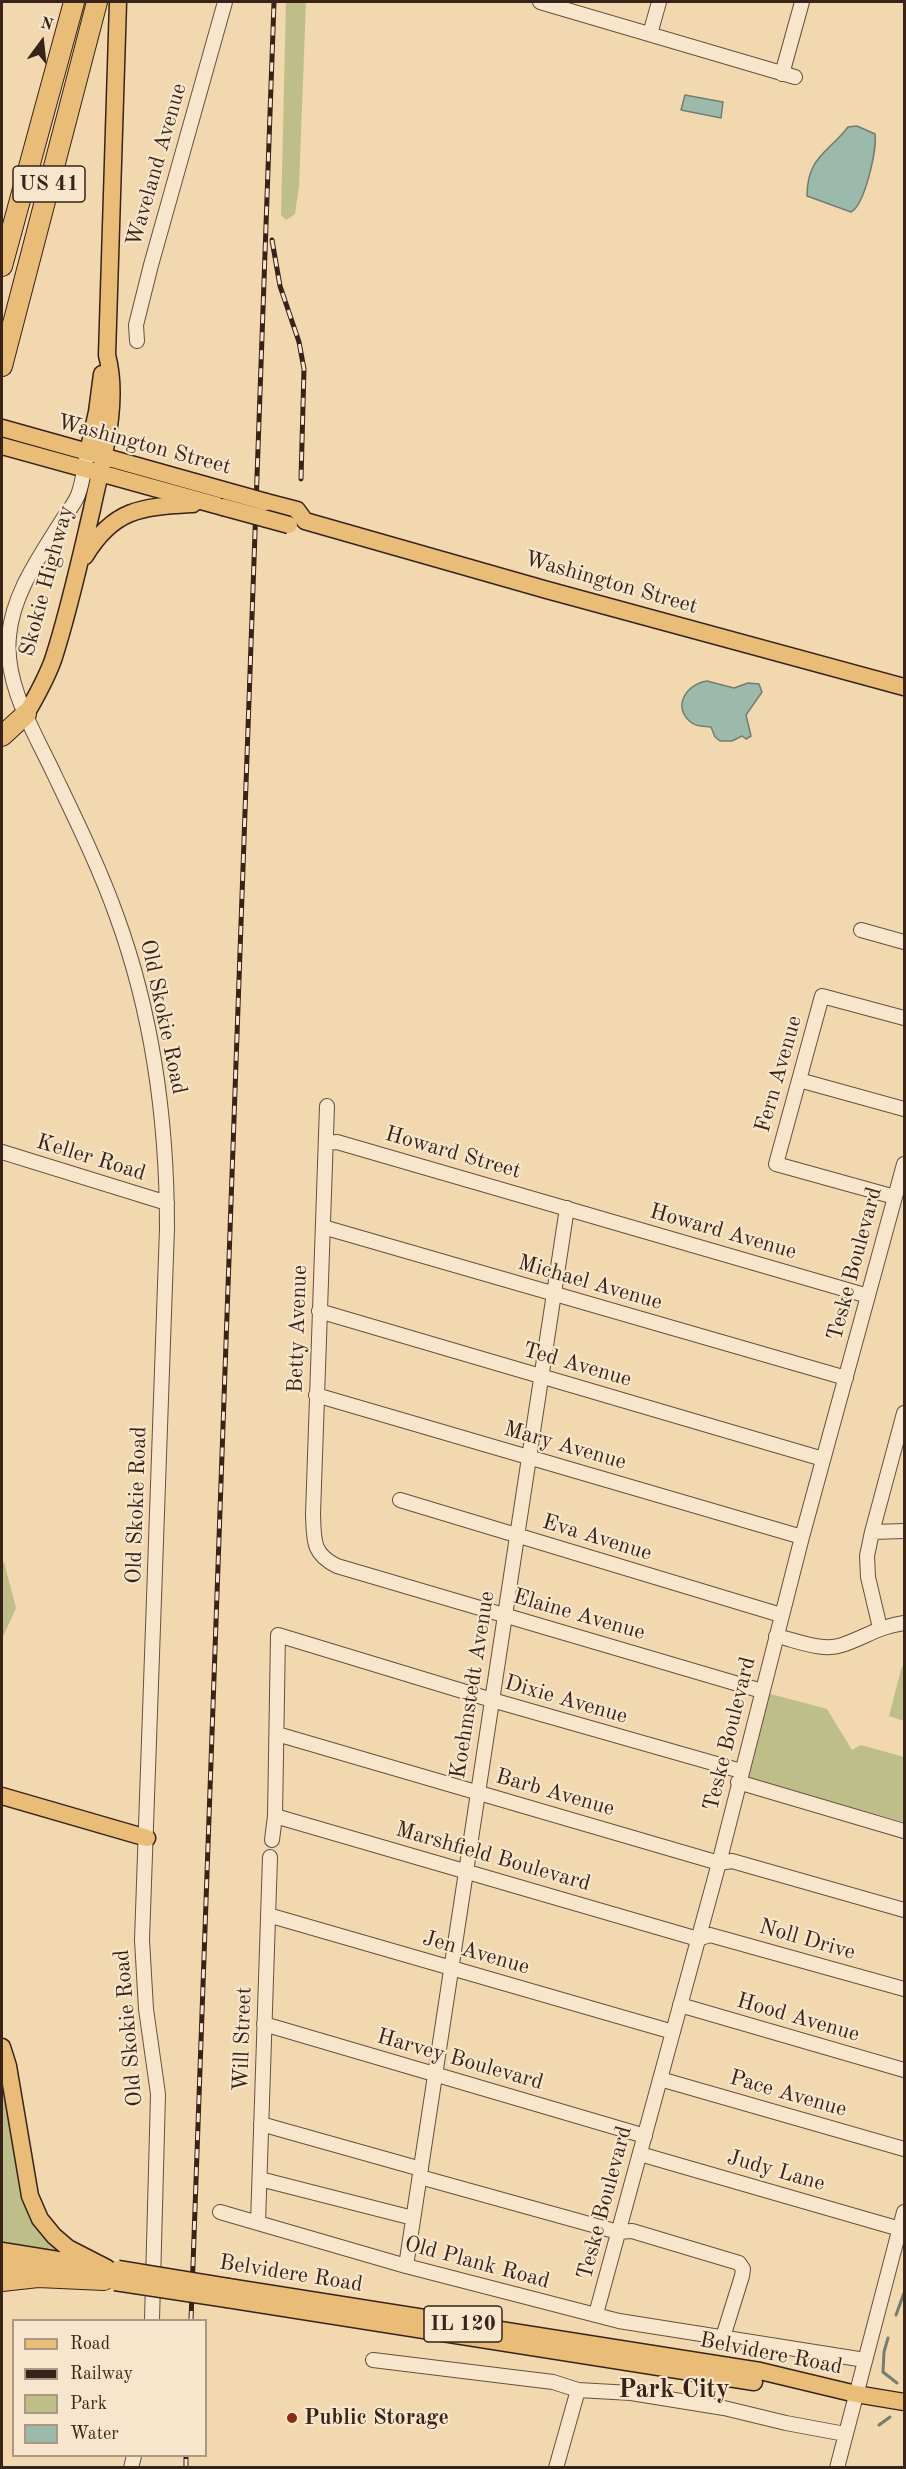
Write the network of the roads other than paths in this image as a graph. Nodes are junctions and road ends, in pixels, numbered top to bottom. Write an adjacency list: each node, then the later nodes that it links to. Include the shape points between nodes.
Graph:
1 (74, 2): 9 (highway, US 41)
2 (97, 2): 11 (highway, US 41)
3 (118, 2): 13 (main road, Skokie Highway, via 107,355 111,369 110,415)
4 (225, 2): 10 (street, Waveland Avenue, via 151,265 136,325)
5 (540, 2): 8 (street)
6 (659, 2): 8 (street)
7 (802, 2): 8 (street, via 789,76)
8 (650, 34)
9 (2, 266)
10 (137, 341)
11 (2, 366)
12 (8, 439): 13 (main road, Washington Street)
13 (94, 463): 14 (main road, Washington Street); 15 (main road, Washington Street, bridge, via 223,490); 16 (main road, Skokie Highway); 18 (street, Old Skokie Road, via 22,586 11,618 8,662)
14 (215, 505): 15 (main road, Washington Street, bridge); 16 (main road, via 157,505 129,513 101,534)
15 (294, 518): 17 (main road, Washington Street)
16 (79, 567): 18 (main road, Skokie Highway, via 52,662)
17 (904, 687)
18 (26, 714): 19 (highway); 30 (street, Old Skokie Road, via 106,888 128,950 160,1096)
19 (2, 735)
20 (861, 930): 21 (street)
21 (904, 942)
22 (904, 1018): 23 (street, Fern Avenue, via 822,996)
23 (799, 1080): 25 (street); 29 (street, Fern Avenue, via 776,1164)
24 (327, 1106): 26 (street, Betty Avenue)
25 (904, 1109)
26 (327, 1143): 31 (street, Howard Street, via 337,1142); 32 (street, Betty Avenue)
27 (2, 1152): 30 (street, Keller Road)
28 (904, 1164): 29 (street, Teske Boulevard)
29 (895, 1197): 34 (street, Teske Boulevard)
30 (167, 1203): 62 (street, Old Skokie Road)
31 (567, 1208): 33 (street, Koehmstedt Avenue); 34 (street, Howard Avenue)
32 (323, 1227): 33 (street, Michael Avenue); 35 (street, Betty Avenue)
33 (553, 1294): 36 (street, Koehmstedt Avenue); 37 (street, Michael Avenue)
34 (868, 1296): 37 (street, Teske Boulevard)
35 (320, 1311): 36 (street, Ted Avenue); 38 (street, Betty Avenue)
36 (540, 1376): 41 (street, Koehmstedt Avenue); 42 (street, Ted Avenue)
37 (846, 1378): 42 (street, Teske Boulevard)
38 (316, 1395): 41 (street, Mary Avenue); 48 (street, Betty Avenue, via 312,1514)
39 (904, 1413): 40 (street)
40 (902, 1431): 45 (street)
41 (528, 1457): 46 (street, Koehmstedt Avenue); 47 (street, Mary Avenue)
42 (823, 1459): 47 (street, Teske Boulevard)
43 (400, 1500): 46 (street, Eva Avenue)
44 (904, 1531): 45 (street)
45 (872, 1532): 52 (street, via 868,1577)
46 (516, 1536): 49 (street, Koehmstedt Avenue); 50 (street, Eva Avenue)
47 (802, 1537): 50 (street, Teske Boulevard)
48 (319, 1553): 49 (street, Elaine Avenue, via 338,1566)
49 (505, 1616): 54 (street, Elaine Avenue); 55 (street, Koehmstedt Avenue)
50 (782, 1616): 53 (street, Teske Boulevard)
51 (904, 1623): 52 (street)
52 (880, 1628): 53 (street, via 841,1646 829,1647)
53 (776, 1636): 54 (street, Teske Boulevard)
54 (762, 1691): 57 (street, Teske Boulevard)
55 (492, 1700): 56 (street, Dixie Avenue, via 278,1635); 57 (street, Dixie Avenue); 58 (street, Koehmstedt Avenue)
56 (276, 1734): 58 (street, Barb Avenue); 60 (street)
57 (739, 1776): 61 (street, Dixie Avenue); 65 (street, Teske Boulevard)
58 (478, 1792): 65 (street, Barb Avenue); 66 (street, Koehmstedt Avenue)
59 (2, 1796): 62 (main road)
60 (275, 1816): 63 (street); 66 (street, Marshfield Boulevard)
61 (904, 1831)
62 (147, 1838): 97 (street, Old Skokie Road, via 143,1978 158,2094)
63 (272, 1840)
64 (270, 1857): 68 (street, Will Street)
65 (719, 1863): 67 (street, Barb Avenue, via 732,1861); 69 (street, Teske Boulevard)
66 (466, 1871): 69 (street, Marshfield Boulevard); 70 (street, Koehmstedt Avenue)
67 (904, 1910)
68 (268, 1915): 70 (street, Jen Avenue); 73 (street, Will Street)
69 (698, 1939): 71 (street, Noll Drive, via 710,1935); 72 (street, Teske Boulevard)
70 (451, 1968): 74 (street, Jen Avenue); 77 (street, Koehmstedt Avenue)
71 (904, 1989)
72 (680, 2005): 74 (street, Teske Boulevard); 76 (street, Hood Avenue)
73 (264, 2024): 77 (street, Harvey Boulevard); 79 (street, Will Street)
74 (673, 2032): 78 (street, Teske Boulevard)
75 (2, 2047): 94 (main road, via 30,2196 40,2219 68,2248)
76 (904, 2070)
77 (435, 2074): 80 (street, Harvey Boulevard); 83 (street, Koehmstedt Avenue)
78 (660, 2079): 80 (street, Teske Boulevard); 81 (street, Pace Avenue)
79 (261, 2124): 83 (street); 84 (street, Will Street)
80 (645, 2136): 82 (street, Teske Boulevard)
81 (904, 2149)
82 (640, 2154): 89 (street, Judy Lane); 90 (street, Teske Boulevard)
83 (420, 2173): 87 (street, Koehmstedt Avenue); 90 (street)
84 (260, 2179): 87 (street); 88 (street, Will Street)
85 (220, 2212): 88 (street, Old Plank Road)
86 (904, 2212): 89 (street)
87 (413, 2218): 93 (street, Koehmstedt Avenue)
88 (258, 2223): 93 (street, Old Plank Road)
89 (900, 2229): 100 (street)
90 (618, 2232): 96 (street, Teske Boulevard); 98 (street, via 632,2231 740,2264 742,2276)
91 (2, 2251): 94 (main road, Belvidere Road / IL 120)
92 (2, 2264): 94 (main road, Belvidere Road / IL 120)
93 (406, 2266): 96 (street, Old Plank Road)
94 (111, 2275): 95 (highway); 102 (main road, Belvidere Road / IL 120, bridge, via 760,2372)
95 (2, 2281)
96 (596, 2314): 98 (street, Old Plank Road)
97 (152, 2319)
98 (723, 2337): 100 (street, Old Plank Road)
99 (373, 2360): 101 (street, via 552,2382)
100 (865, 2360): 102 (street)
101 (578, 2390): 104 (street, via 724,2408); 105 (street)
102 (856, 2394): 103 (main road, IL 120); 104 (street)
103 (904, 2402)
104 (845, 2434): 106 (street)
105 (556, 2468)
106 (837, 2468)

